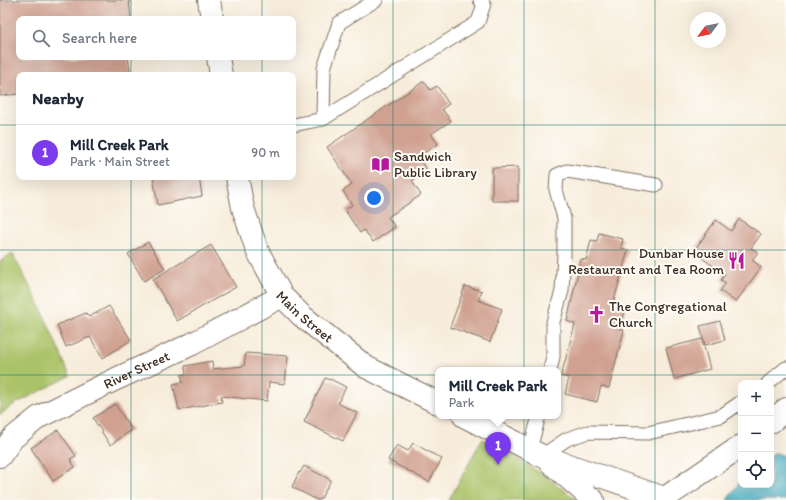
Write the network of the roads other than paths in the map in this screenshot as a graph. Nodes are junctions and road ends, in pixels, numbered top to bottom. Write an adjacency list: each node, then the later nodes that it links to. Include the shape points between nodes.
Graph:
1 (209, 0): 4 (street)
2 (376, 0): 7 (lane, via 339,23 324,68)
3 (480, 0): 7 (lane, via 484,4 478,22)
4 (212, 16)
5 (218, 60): 6 (street)
6 (220, 72)
7 (322, 119): 8 (lane)
8 (296, 124)
9 (238, 180): 11 (street, Main Street, via 243,208 257,250)
10 (656, 184): 12 (lane, via 566,171 557,175 556,190 564,218 564,254 562,292 552,322)
11 (282, 296): 15 (street, Main Street, via 302,316 366,367); 23 (street, River Street, via 192,344 39,417 13,438)
12 (551, 367)
13 (786, 368): 14 (lane)
14 (772, 380)
15 (435, 402)
16 (738, 404): 22 (lane, via 721,416 648,433 588,432)
17 (786, 409): 20 (street)
18 (470, 419): 22 (street)
19 (540, 419): 22 (lane)
20 (774, 419)
21 (738, 448): 24 (street)
22 (536, 453): 24 (street); 25 (street)
23 (0, 456)
24 (663, 499)
25 (593, 500)

